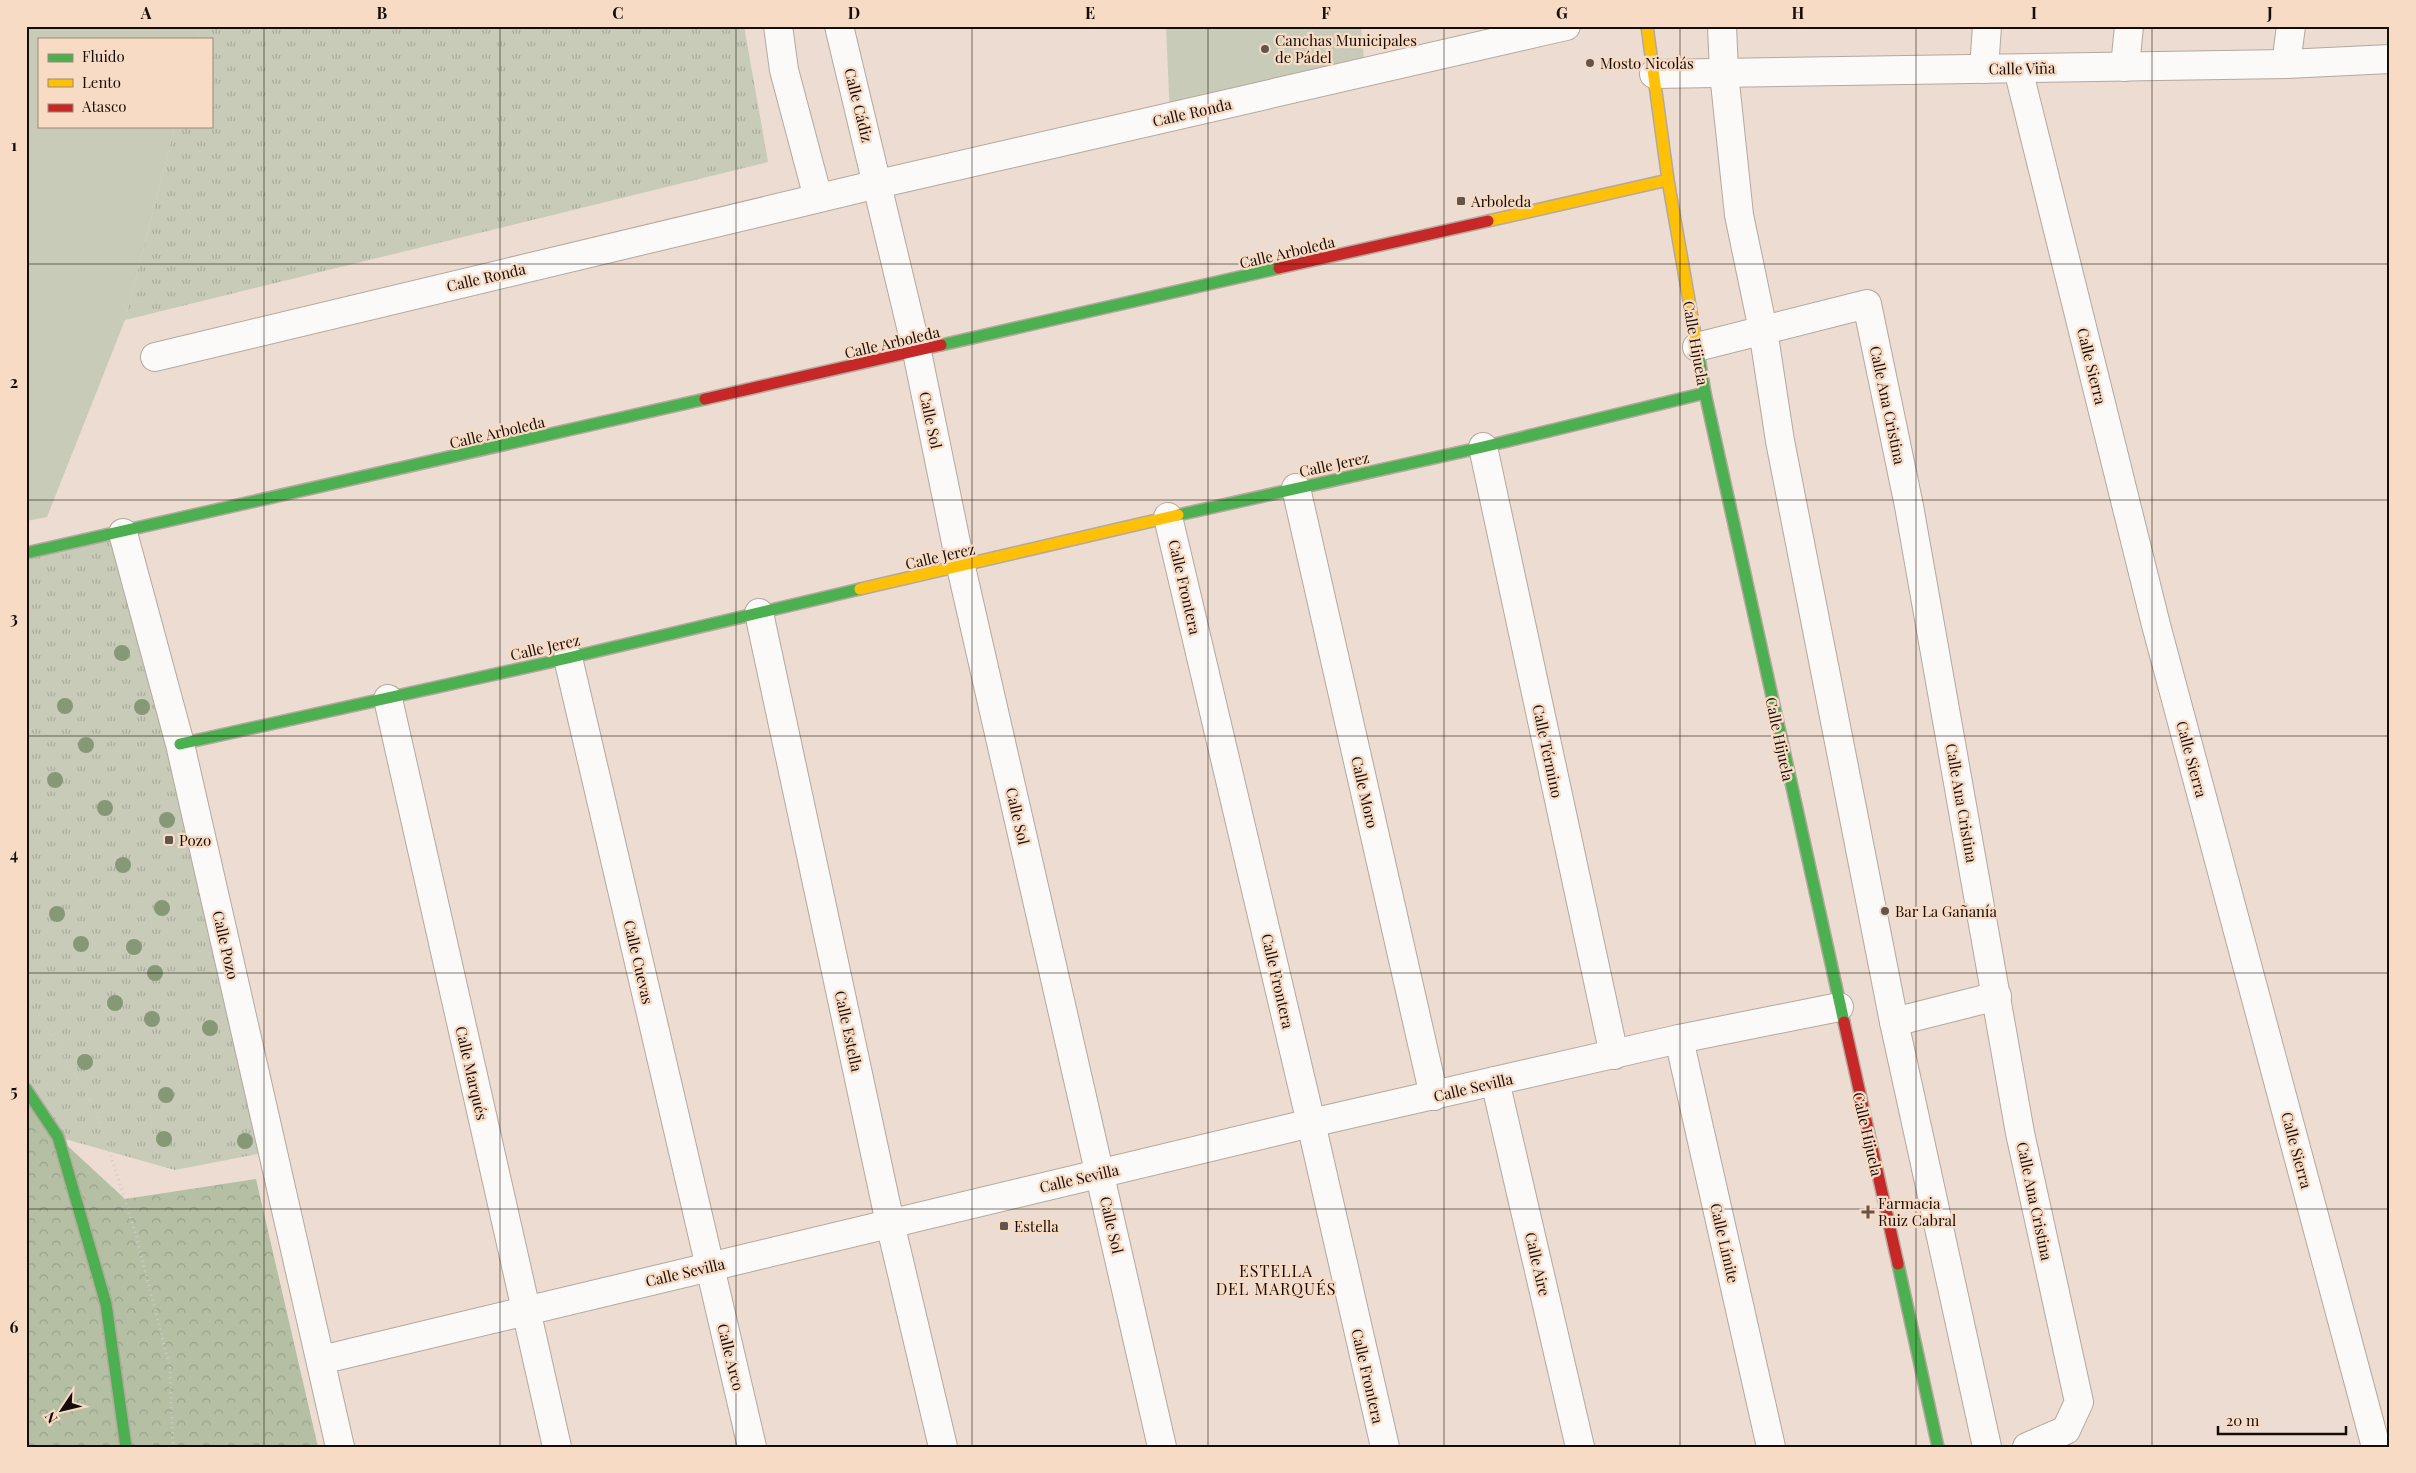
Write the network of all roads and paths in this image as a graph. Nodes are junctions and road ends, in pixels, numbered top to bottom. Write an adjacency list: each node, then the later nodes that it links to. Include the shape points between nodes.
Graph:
1 (778, 26): 19 (street, via 784,70)
2 (839, 26): 18 (street, Calle Cádiz)
3 (1566, 26): 9 (street, Calle Ronda)
4 (1647, 26): 16 (street, Calle Hijuela)
5 (1722, 26): 15 (street)
6 (1987, 26): 13 (street)
7 (2129, 26): 12 (street)
8 (2291, 26): 11 (street)
9 (1512, 32): 18 (street, Calle Ronda)
10 (2390, 59): 11 (street, Calle Viña)
11 (2286, 64): 12 (street, Calle Viña)
12 (2125, 67): 14 (street, Calle Viña)
13 (1984, 69): 14 (street, Calle Viña); 15 (street, Calle Viña)
14 (2018, 69): 61 (street, Calle Sierra, via 2156,625)
15 (1724, 73): 16 (street, Calle Viña); 20 (street, via 1738,215)
16 (1654, 74): 17 (street, Calle Hijuela)
17 (1668, 180): 21 (street, Calle Hijuela); 22 (street, Calle Arboleda)
18 (878, 184): 19 (street, Calle Ronda); 22 (street, Calle Sol)
19 (818, 198): 23 (street, Calle Ronda)
20 (1763, 330): 21 (street, Calle Ana Cristina); 35 (street, Calle Ana Cristina, via 1867,304 1909,506); 37 (street, via 1780,441)
21 (1697, 347): 24 (street, Calle Hijuela)
22 (917, 352): 28 (street, Calle Arboleda); 30 (street, Calle Sol)
23 (155, 357)
24 (1705, 393): 25 (street, Calle Jerez); 36 (street, Calle Hijuela)
25 (1483, 447): 26 (street, Calle Jerez); 39 (street, Calle Término)
26 (1296, 488): 27 (street, Calle Jerez); 42 (street, Calle Moro)
27 (1168, 517): 30 (street, Calle Jerez); 43 (street, Calle Frontera)
28 (123, 533): 29 (street, Calle Arboleda); 34 (street, Calle Pozo)
29 (26, 554)
30 (961, 566): 31 (street, Calle Jerez); 44 (street, Calle Sol)
31 (760, 613): 32 (street, Calle Jerez); 45 (street, Calle Estella)
32 (568, 658): 33 (street, Calle Jerez); 46 (street, Calle Cuevas)
33 (388, 699): 34 (street, Calle Jerez); 47 (street, Calle Marqués)
34 (180, 744): 48 (street, Calle Pozo)
35 (1997, 996): 37 (street); 60 (street, Calle Ana Cristina, via 2020,1133 2079,1402 2066,1430)
36 (1839, 1006): 38 (street, Calle Sevilla); 58 (street, Calle Hijuela)
37 (1894, 1022): 59 (street)
38 (1679, 1039): 39 (street, Calle Sevilla); 57 (street, Calle Límite)
39 (1614, 1055): 40 (street, Calle Sevilla)
40 (1495, 1081): 42 (street, Calle Sevilla); 56 (street, Calle Aire)
41 (26, 1089): 49 (street, via 58,1137 106,1304)
42 (1434, 1096): 43 (street, Calle Sevilla)
43 (1311, 1123): 44 (street, Calle Sevilla); 55 (street, Calle Frontera)
44 (1100, 1173): 45 (street, Calle Sevilla); 54 (street, Calle Sol)
45 (890, 1223): 46 (street, Calle Sevilla); 53 (street, Calle Estella)
46 (709, 1267): 47 (street, Calle Sevilla); 52 (street, Calle Arco)
47 (525, 1311): 48 (street, Calle Sevilla); 51 (street, Calle Marqués)
48 (321, 1360): 50 (street, Calle Pozo)
49 (126, 1447)
50 (340, 1447)
51 (557, 1447)
52 (752, 1447)
53 (943, 1447)
54 (1162, 1447)
55 (1384, 1447)
56 (1580, 1447)
57 (1772, 1447)
58 (1938, 1447)
59 (1987, 1447)
60 (2027, 1447)
61 (2376, 1447)

